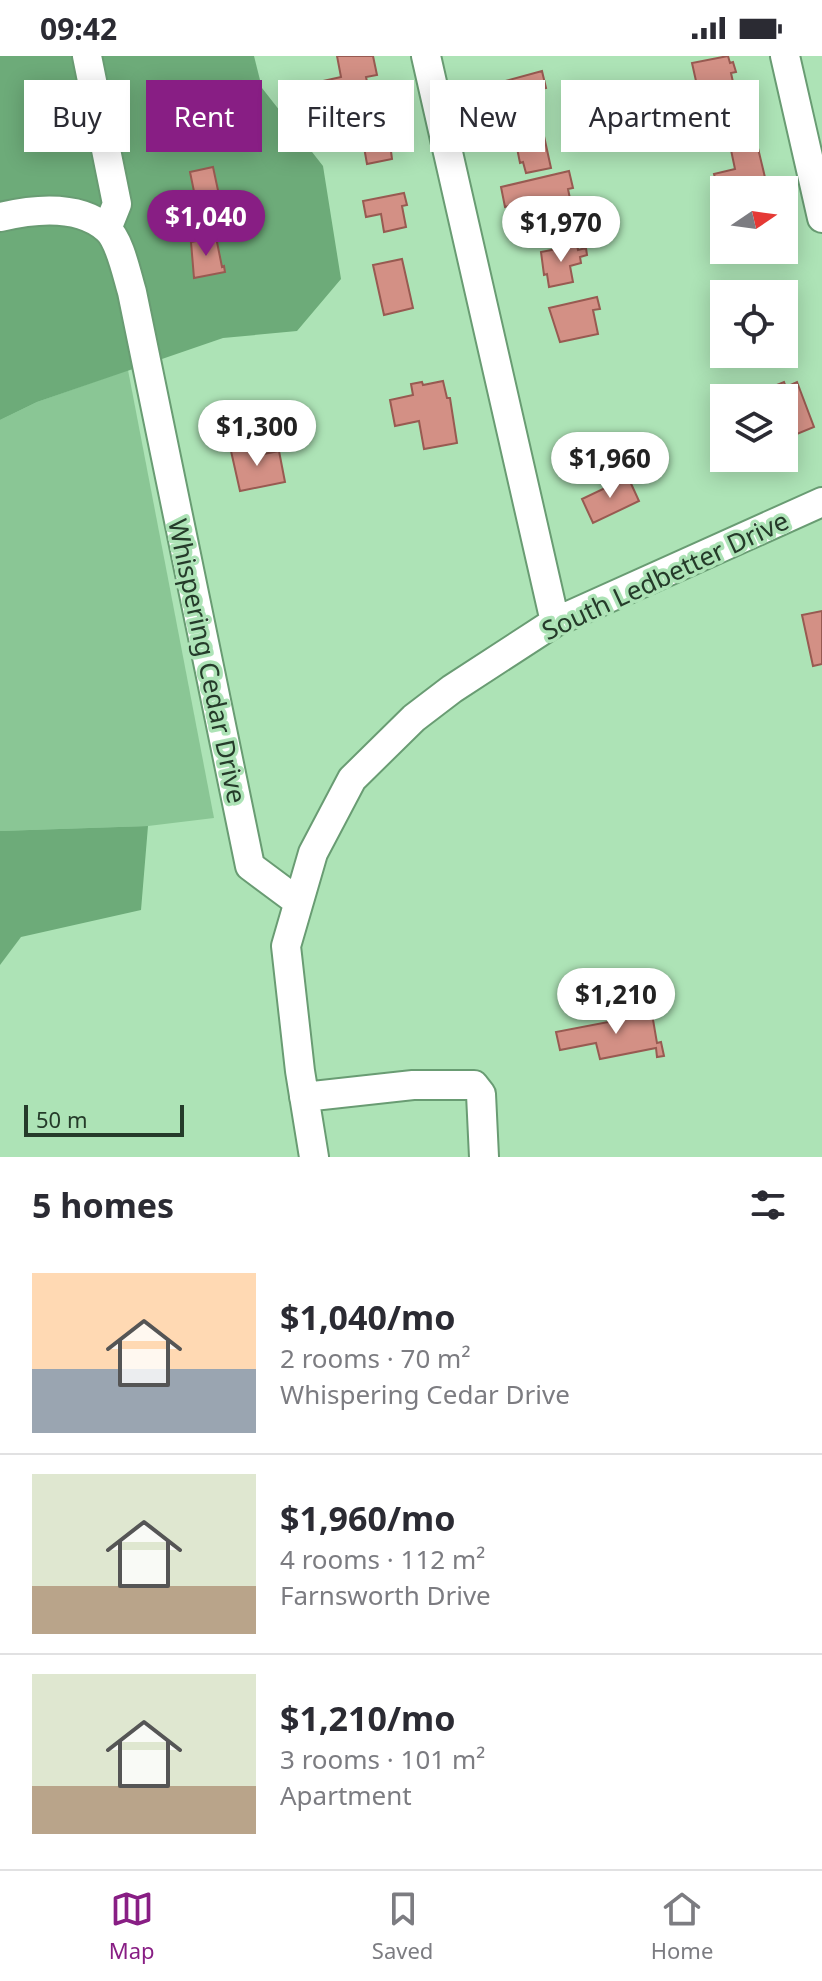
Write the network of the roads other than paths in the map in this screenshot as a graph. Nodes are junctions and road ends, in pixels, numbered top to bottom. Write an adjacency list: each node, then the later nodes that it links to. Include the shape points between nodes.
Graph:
1 (87, 56): 6 (street, via 117,204)
2 (426, 56): 8 (street)
3 (785, 56): 5 (street)
4 (0, 217): 6 (street, via 64,211 84,215)
5 (822, 218)
6 (107, 229): 9 (street, Whispering Cedar Drive, via 132,292 250,866)
7 (822, 502): 8 (street, South Ledbetter Drive)
8 (555, 622): 9 (street, South Ledbetter Drive, via 414,718 352,779 313,853)
9 (297, 901): 10 (street, South Ledbetter Drive, via 286,946)
10 (304, 1097): 11 (street); 12 (street, via 413,1085 474,1085 481,1094)
11 (314, 1157)
12 (484, 1157)

